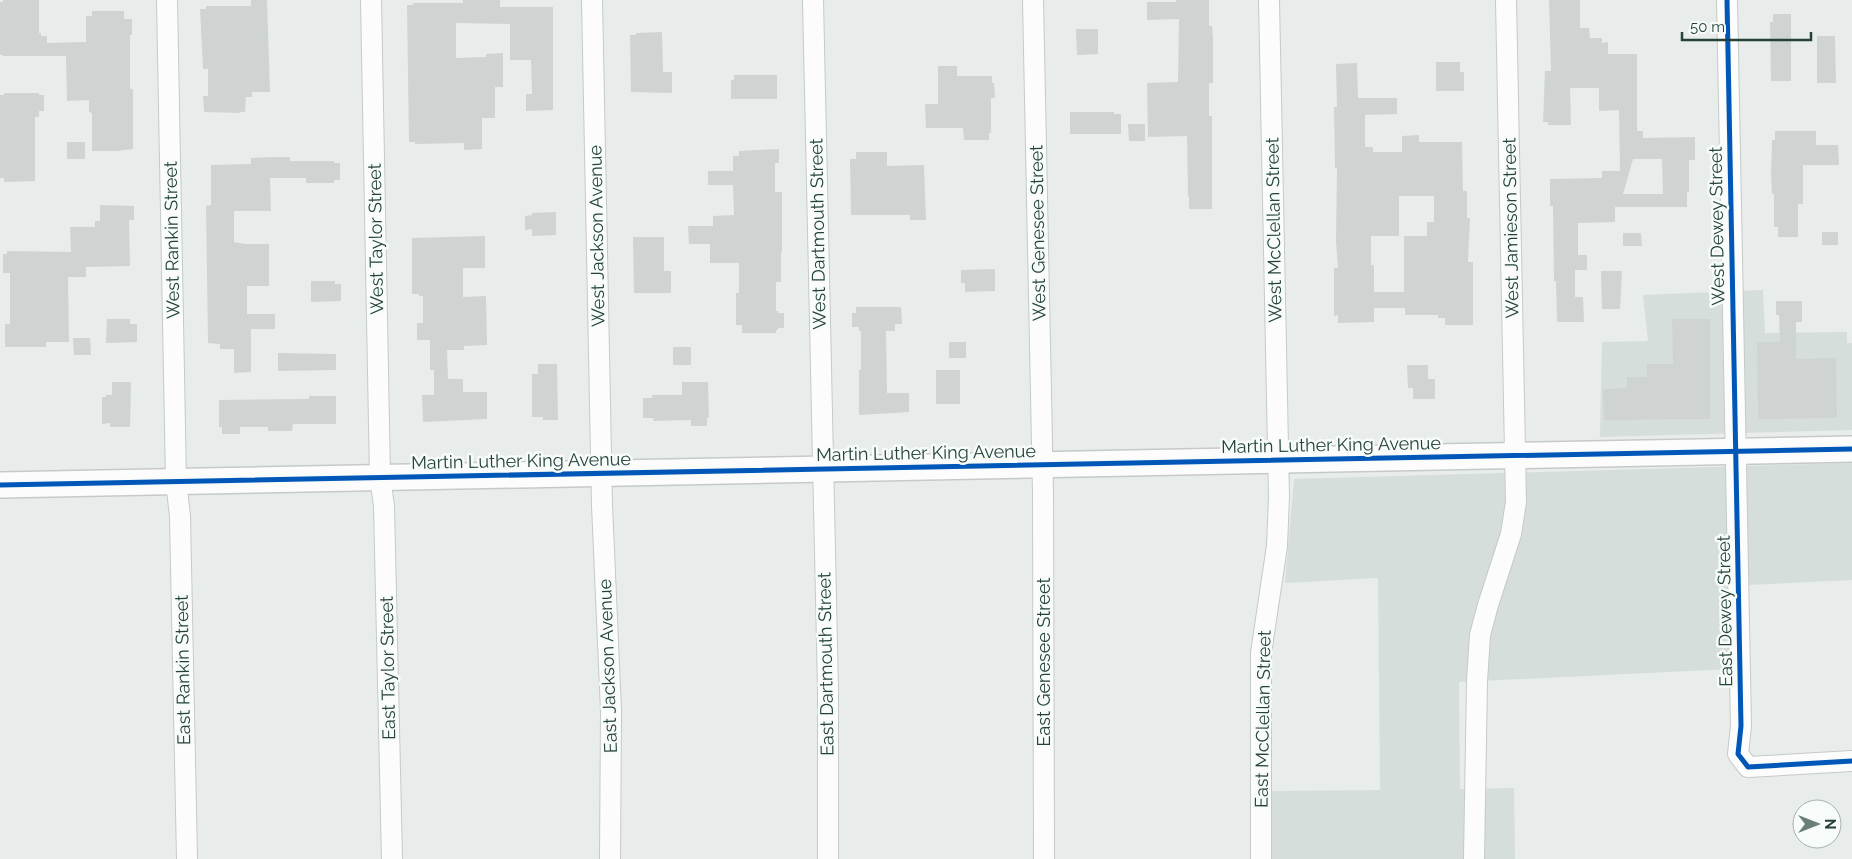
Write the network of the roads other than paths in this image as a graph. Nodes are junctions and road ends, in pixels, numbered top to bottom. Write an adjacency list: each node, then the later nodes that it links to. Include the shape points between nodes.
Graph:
1 (167, 0): 17 (street, West Rankin Street)
2 (371, 0): 16 (street, West Taylor Street)
3 (592, 0): 15 (street, West Jackson Avenue)
4 (813, 0): 14 (street, West Dartmouth Street)
5 (1033, 0): 13 (street, West Genesee Street)
6 (1270, 0): 12 (street, West McClellan Street)
7 (1506, 0): 11 (street, West Jamieson Street)
8 (1726, 0): 10 (street, West Dewey Street)
9 (1852, 449): 10 (street, Martin Luther King Avenue)
10 (1735, 452): 11 (street, Martin Luther King Avenue); 19 (street, East Dewey Street, via 1741,726 1738,754 1748,767)
11 (1515, 456): 12 (street, Martin Luther King Avenue); 26 (street, West Jamieson Street, via 1516,502 1511,534 1480,635)
12 (1278, 460): 13 (street, Martin Luther King Avenue); 25 (street, East McClellan Street, via 1277,546 1261,653)
13 (1042, 465): 14 (street, Martin Luther King Avenue); 24 (street, East Genesee Street)
14 (822, 469): 15 (street, Martin Luther King Avenue); 23 (street, East Dartmouth Street, via 828,690)
15 (602, 473): 16 (street, Martin Luther King Avenue); 22 (street, East Jackson Avenue, via 611,711)
16 (380, 477): 17 (street, Martin Luther King Avenue); 21 (street, East Taylor Street, via 384,506)
17 (176, 481): 18 (street, Martin Luther King Avenue); 20 (street, East Rankin Street, via 180,516)
18 (0, 485)
19 (1852, 761)
20 (187, 859)
21 (392, 859)
22 (610, 859)
23 (828, 859)
24 (1044, 859)
25 (1261, 859)
26 (1474, 859)

